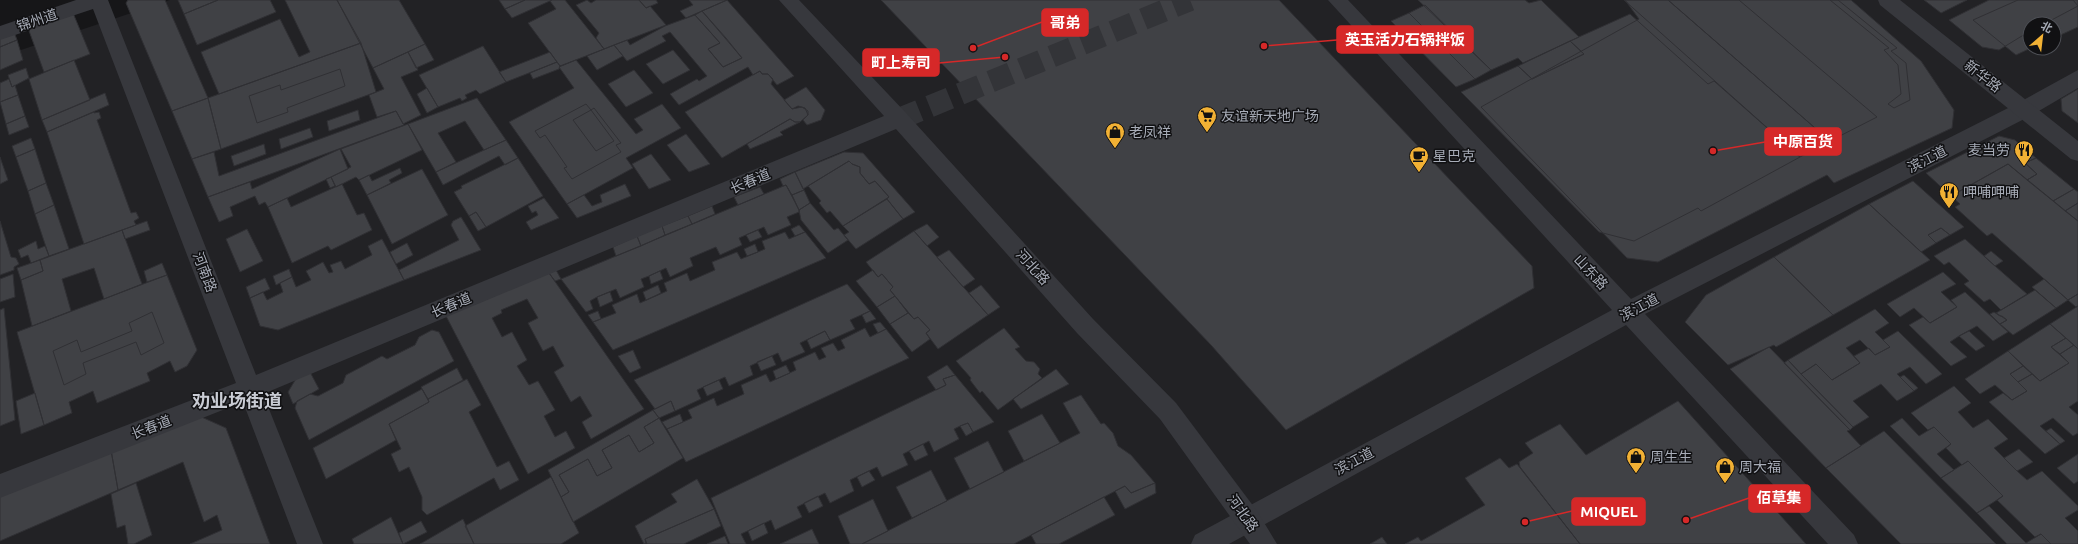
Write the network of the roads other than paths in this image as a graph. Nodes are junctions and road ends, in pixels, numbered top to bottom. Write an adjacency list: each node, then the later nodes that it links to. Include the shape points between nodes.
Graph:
1 (98, 0): 5 (street, 锦州道); 11 (street, 河南路)
2 (788, 0): 8 (street, 河北路)
3 (1337, 0): 10 (street, 山东路)
4 (1887, 0): 7 (street, 新华路)
5 (0, 33)
6 (2078, 78): 7 (street, 滨江道)
7 (2025, 108): 9 (street, 新华路); 10 (street, 滨江道)
8 (899, 118): 11 (street, 长春道); 13 (street, 河北路, via 1085,326 1168,411)
9 (2078, 153)
10 (1628, 312): 13 (street, 滨江道); 17 (street, 山东路)
11 (251, 388): 12 (street, 长春道); 14 (street, 河南路)
12 (0, 486)
13 (1248, 519): 15 (street, 滨江道); 16 (street, 河北路)
14 (310, 544)
15 (1204, 544)
16 (1264, 544)
17 (1845, 544)

